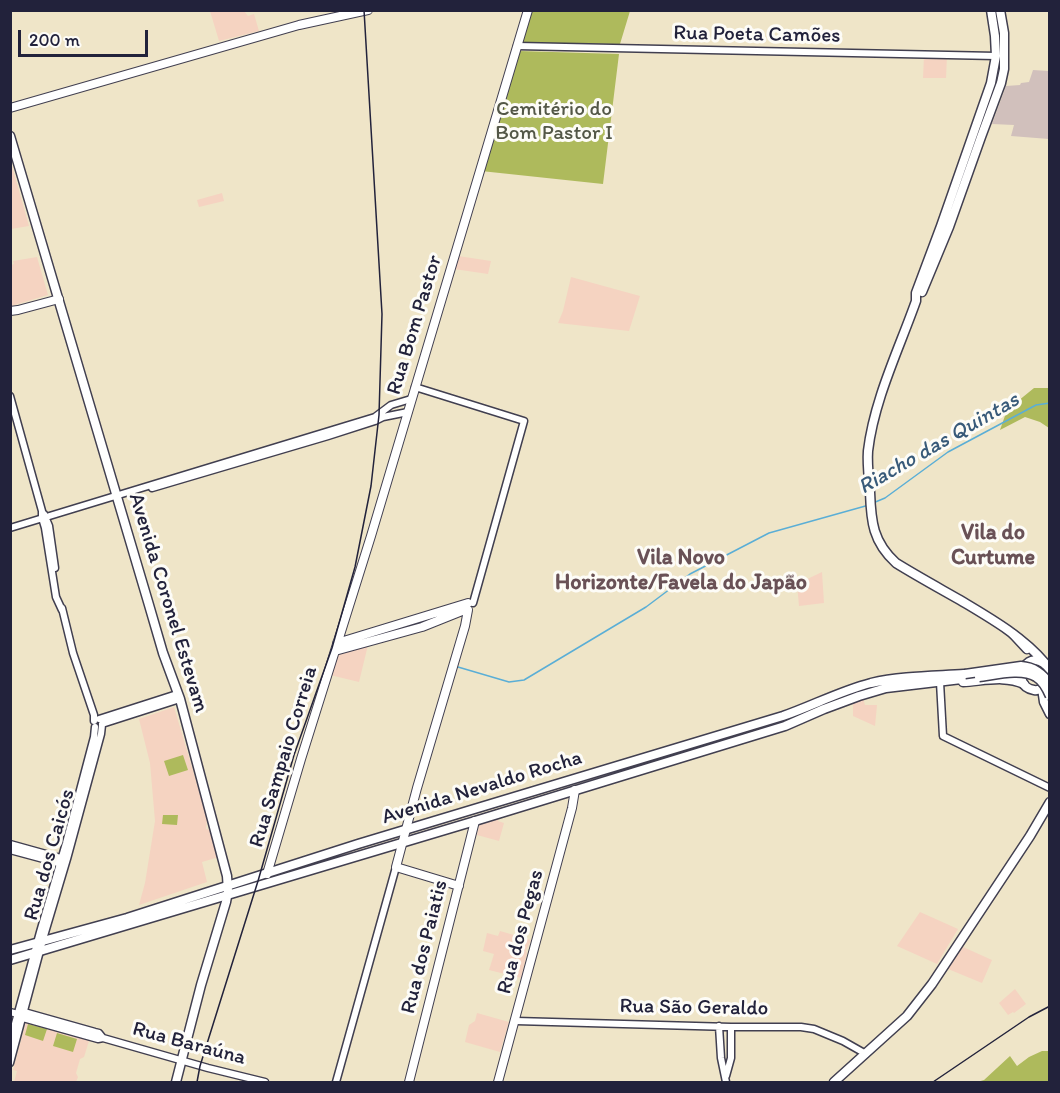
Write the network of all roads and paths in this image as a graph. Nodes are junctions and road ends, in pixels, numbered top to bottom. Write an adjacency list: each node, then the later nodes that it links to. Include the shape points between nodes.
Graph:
1 (368, 10): 7 (main road, via 299,25)
2 (528, 10): 5 (main road, Rua Bom Pastor)
3 (991, 10): 6 (main road)
4 (1000, 10): 10 (main road, via 1004,33 1001,83 949,227)
5 (517, 46): 6 (street, Rua Poeta Camões); 12 (main road, Rua Bom Pastor)
6 (996, 56): 10 (main road, via 989,89)
7 (10, 108)
8 (10, 136): 9 (main road, Avenida Coronel Estevam)
9 (58, 299): 11 (main road); 17 (main road, Avenida Coronel Estevam)
10 (916, 301): 21 (main road, via 871,435 870,498 876,536 896,563)
11 (13, 312)
12 (415, 387): 14 (main road, Rua Bom Pastor); 20 (street, via 524,421)
13 (10, 396): 18 (street)
14 (411, 399): 15 (main road, Rua Bom Pastor); 16 (street, via 392,405 375,417)
15 (408, 412): 16 (street, via 161,486); 22 (main road, Rua Bom Pastor)
16 (143, 488): 17 (street)
17 (117, 496): 18 (street); 32 (main road, Avenida Coronel Estevam)
18 (43, 515): 19 (street); 34 (street, via 56,597)
19 (10, 528)
20 (470, 606): 22 (main road); 41 (main road)
21 (1013, 634): 23 (main road); 24 (main road, via 1028,655); 25 (main road)
22 (336, 647): 48 (main road, Rua Sampaio Correia)
23 (1028, 649)
24 (1027, 663): 25 (main road, via 1037,661); 26 (main road); 30 (main road, via 1022,671)
25 (1047, 667)
26 (931, 676): 27 (main road, Avenida Nevaldo Rocha); 35 (main road, Avenida Nevaldo Rocha, via 850,689 783,716)
27 (967, 676): 28 (main road); 29 (main road, bridge, via 1012,666 1029,667 1043,675); 31 (main road, bridge, via 1029,674 1043,683)
28 (944, 682): 30 (main road, via 1002,679); 36 (street, via 943,736); 37 (main road, Avenida Nevaldo Rocha, via 886,688 785,726)
29 (1047, 684): 30 (main road, via 1035,690); 33 (main road, via 1044,702)
30 (1027, 687): 33 (main road)
31 (1050, 696)
32 (179, 697): 34 (street); 50 (main road, Avenida Coronel Estevam, via 221,849)
33 (1048, 711)
34 (98, 721): 46 (street, Rua dos Caicós)
35 (621, 764): 37 (main road, via 580,779); 41 (main road, Avenida Nevaldo Rocha)
36 (1050, 788)
37 (575, 790): 40 (main road, Avenida Nevaldo Rocha); 56 (main road, Rua dos Pegas)
38 (1050, 802): 42 (main road)
39 (1050, 815): 42 (main road)
40 (475, 821): 43 (main road, Avenida Nevaldo Rocha); 49 (main road, Rua dos Paiatis)
41 (406, 830): 43 (main road); 48 (main road, Avenida Nevaldo Rocha)
42 (1030, 836): 60 (main road, via 916,1006)
43 (403, 842): 47 (main road); 50 (main road, Avenida Nevaldo Rocha)
44 (10, 844): 46 (street)
45 (10, 850): 46 (street)
46 (64, 862): 51 (street, Rua dos Caicós)
47 (396, 867): 49 (main road); 66 (street)
48 (267, 874): 50 (main road, Avenida Nevaldo Rocha)
49 (459, 886): 67 (main road, Rua dos Paiatis)
50 (228, 890): 51 (main road, Avenida Nevaldo Rocha); 61 (main road, Avenida Coronel Estevam)
51 (39, 946): 52 (main road, Avenida Nevaldo Rocha); 53 (main road, Avenida Nevaldo Rocha); 55 (street, Rua dos Caicós)
52 (10, 950)
53 (10, 960)
54 (10, 1012): 55 (street, Rua Baraúna)
55 (22, 1015): 59 (street, Rua dos Caicós); 61 (street, Rua Baraúna, via 98,1040 103,1038); 62 (street, Rua dos Caicós)
56 (516, 1021): 57 (street, Rua São Geraldo); 68 (main road, Rua dos Pegas)
57 (719, 1026): 58 (street, Rua São Geraldo); 63 (street)
58 (731, 1027): 60 (street, Rua São Geraldo, via 808,1028); 63 (street)
59 (10, 1042)
60 (866, 1053): 69 (main road)
61 (182, 1061): 64 (main road, Avenida Coronel Estevam); 65 (street, Rua Baraúna)
62 (10, 1063)
63 (726, 1080)
64 (176, 1083)
65 (265, 1083)
66 (336, 1083)
67 (410, 1083)
68 (498, 1083)
69 (834, 1083)

